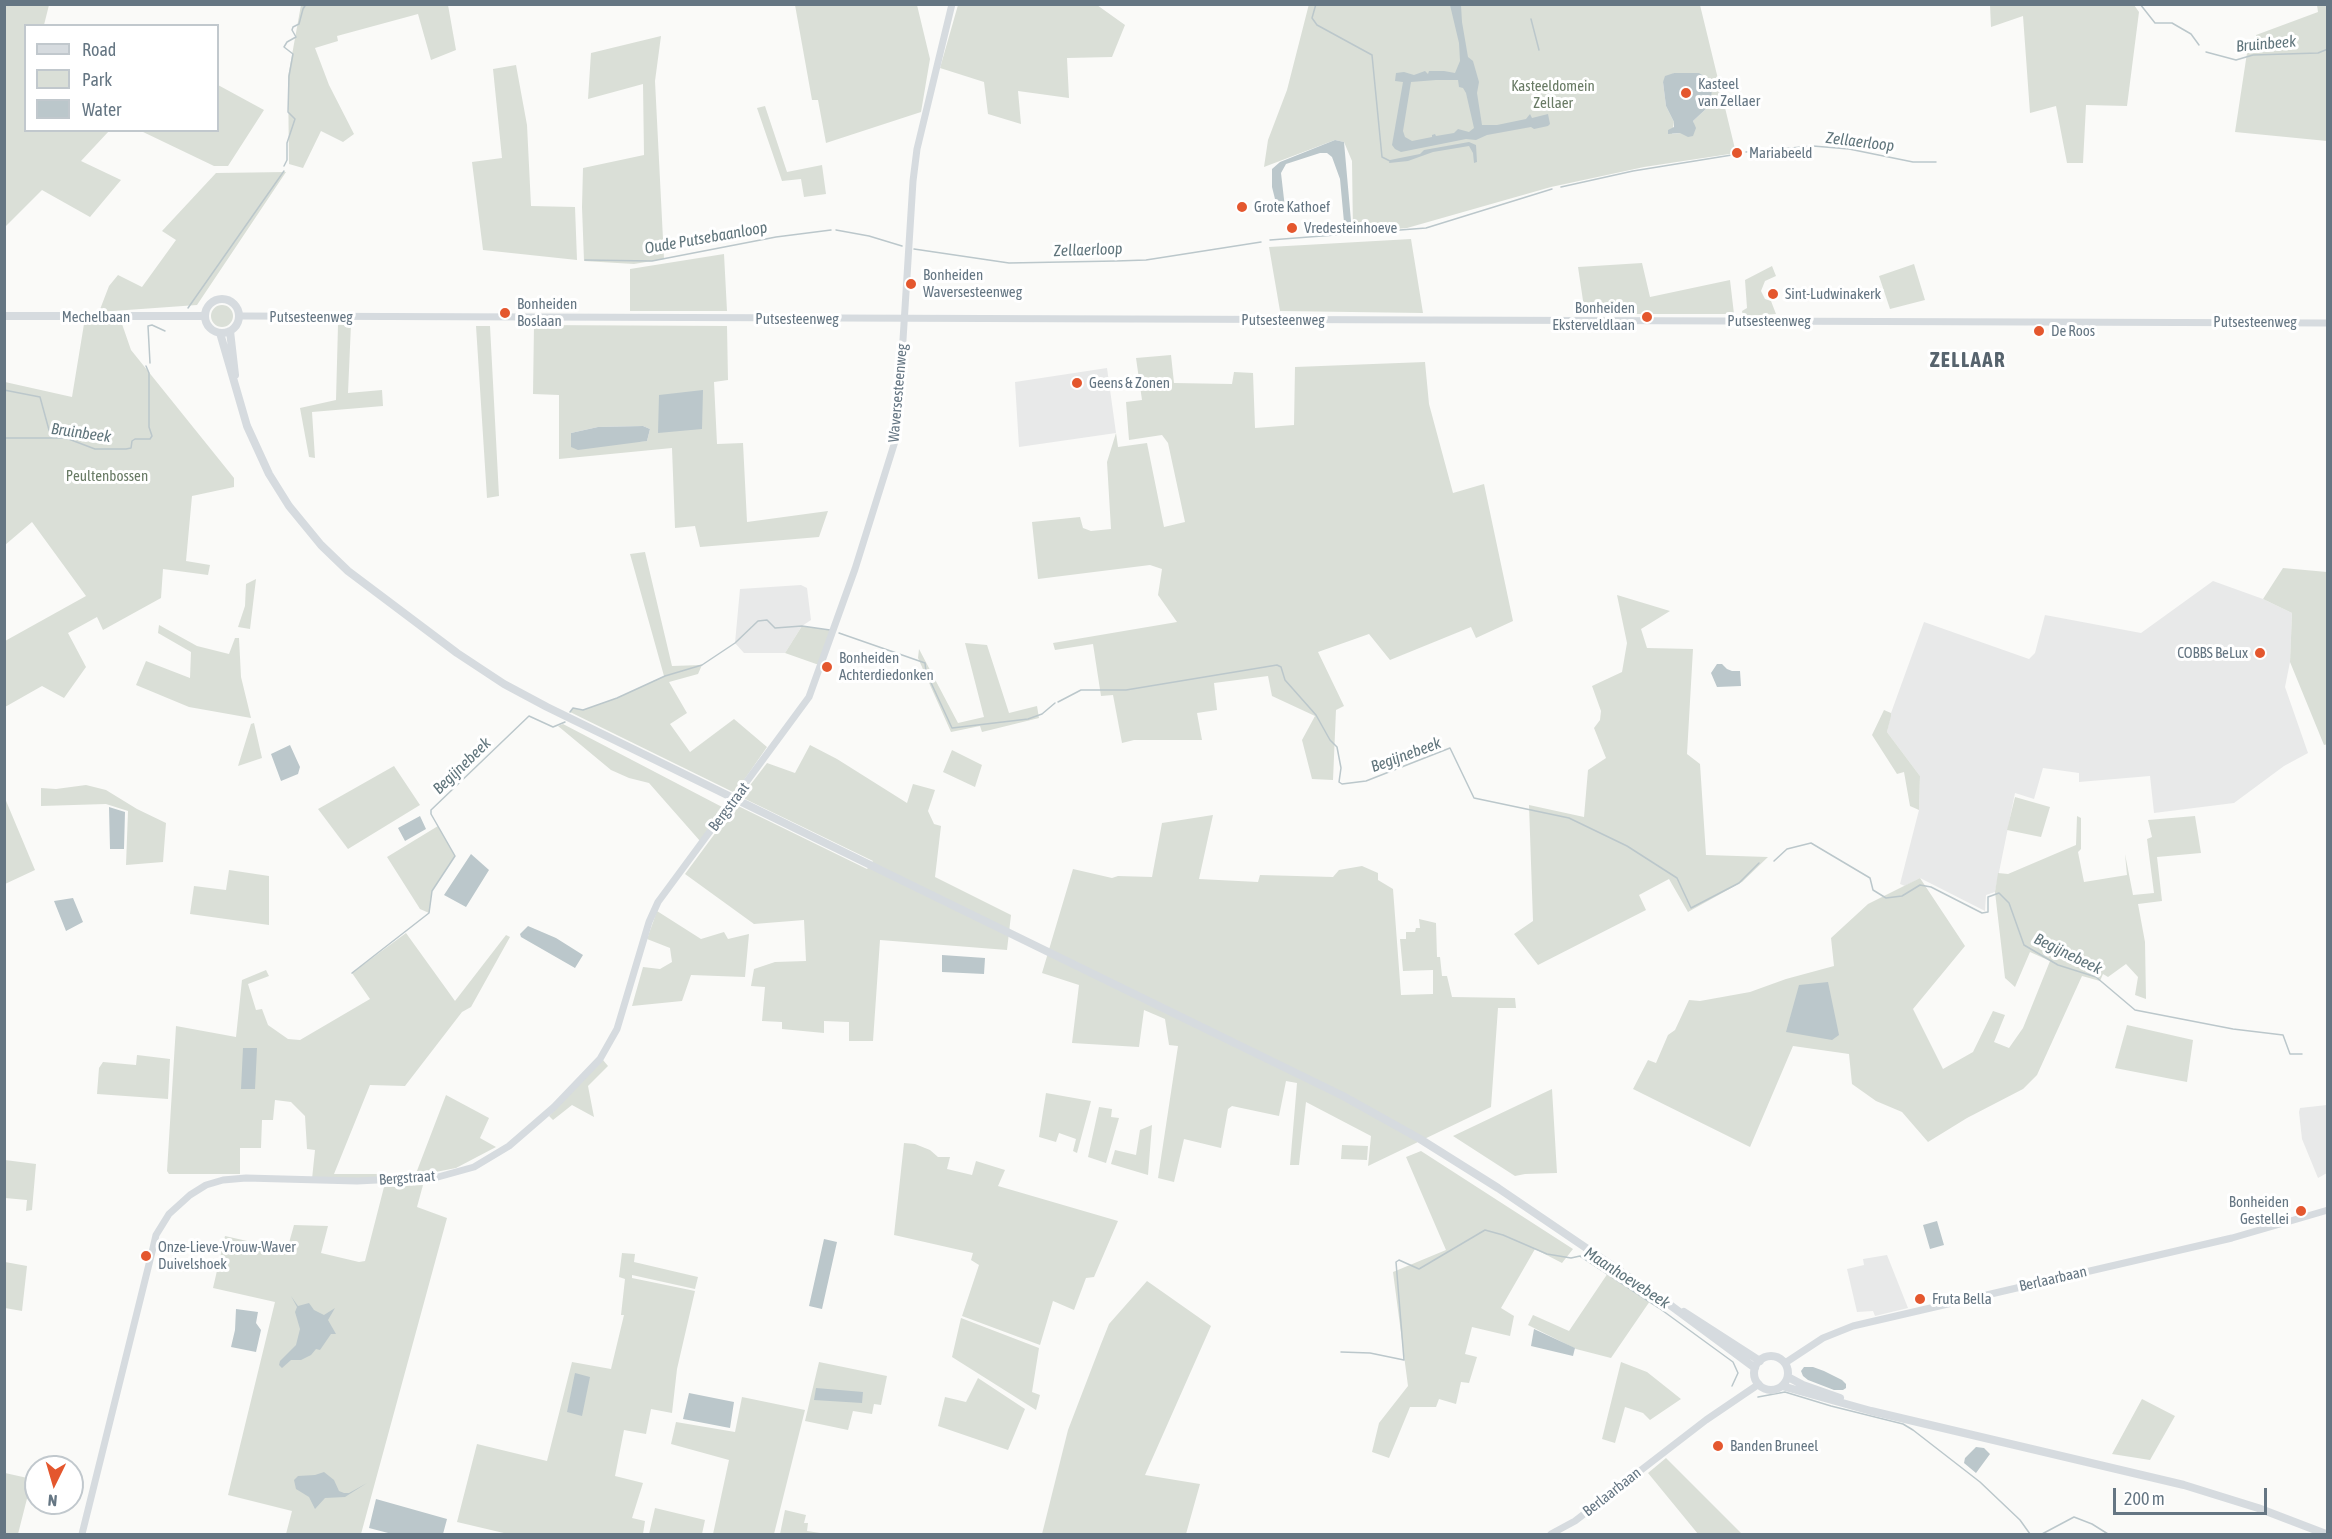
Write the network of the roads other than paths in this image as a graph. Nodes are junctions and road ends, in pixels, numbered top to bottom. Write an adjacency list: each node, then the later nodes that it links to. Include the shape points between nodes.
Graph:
1 (952, 4): 5 (street, Waversesteenweg, via 917,149)
2 (4, 316): 3 (main road, Mechelbaan)
3 (205, 316): 4 (main road, via 212,302 224,299 235,304); 8 (main road, via 209,327)
4 (239, 316): 5 (street, Putsesteenweg); 7 (main road)
5 (904, 319): 6 (street, Putsesteenweg); 10 (street, Waversesteenweg, via 897,435 889,466 814,687)
6 (2328, 322)
7 (230, 331): 8 (main road); 9 (main road)
8 (220, 333): 9 (main road)
9 (235, 386): 13 (main road, via 247,426 273,481 310,533 348,571 456,653 504,684 1284,1066 1420,1139)
10 (765, 758): 18 (street, Bergstraat, via 658,902 617,1029 600,1059 509,1146 474,1167 438,1177 223,1180 190,1195 169,1214 156,1235)
11 (2328, 1209): 12 (street, Berlaarbaan, via 2231,1238 1853,1326 1823,1338)
12 (1785, 1363): 13 (main road, via 1774,1357); 14 (main road)
13 (1758, 1364): 15 (main road, via 1755,1376)
14 (1788, 1377): 16 (main road); 17 (main road)
15 (1759, 1384): 16 (main road, via 1770,1390); 19 (street, Berlaarbaan, via 1575,1521)
16 (1782, 1386): 17 (main road)
17 (1893, 1415): 20 (main road, via 2167,1480)
18 (82, 1534)
19 (1551, 1534)
20 (2326, 1534)

